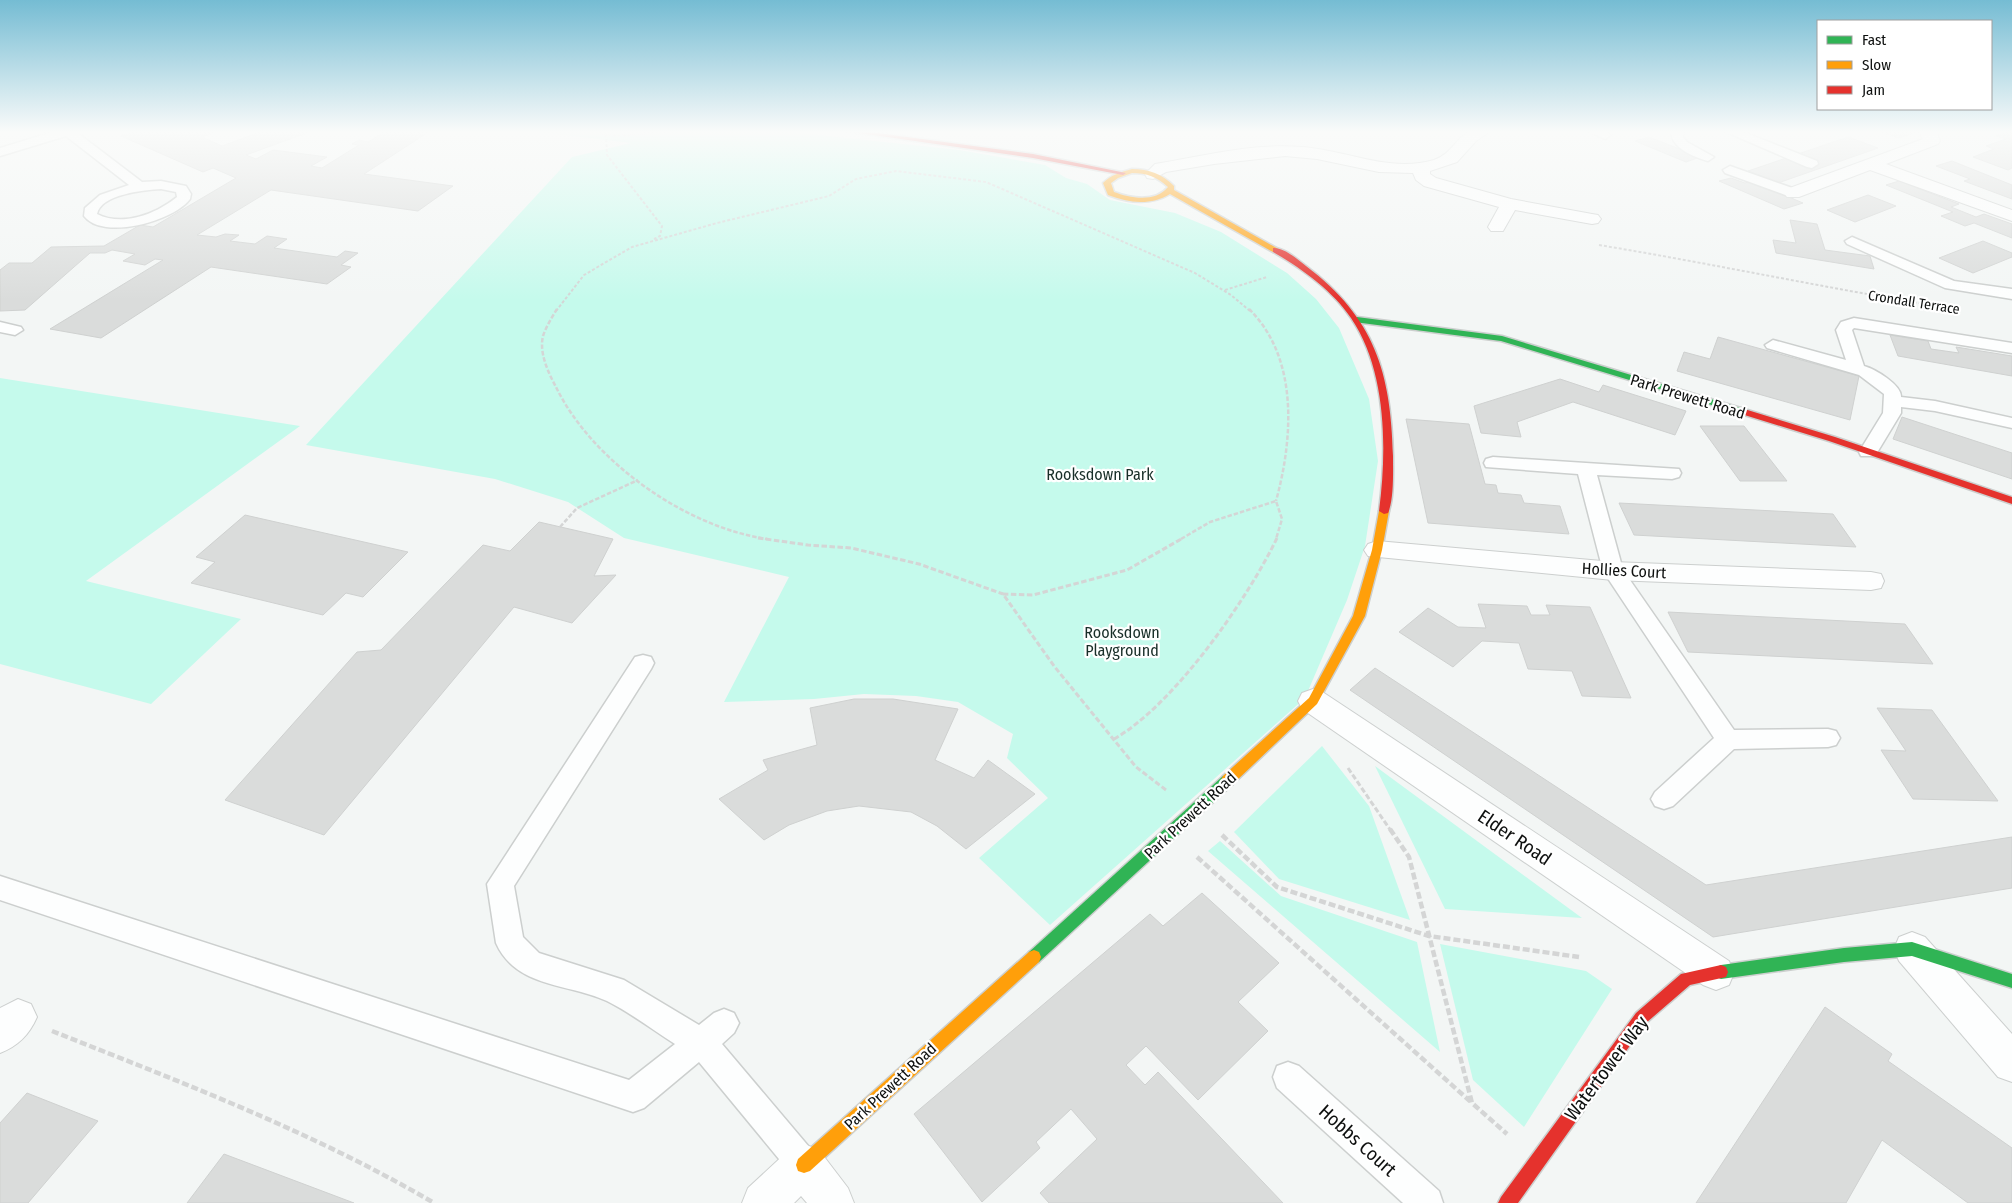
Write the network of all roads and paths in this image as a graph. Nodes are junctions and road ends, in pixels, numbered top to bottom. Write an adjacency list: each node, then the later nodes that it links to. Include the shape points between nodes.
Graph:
1 (140, 187): 2 (lane, via 104,198 90,211 91,216 107,222 152,217 176,206 183,199 184,194)
2 (176, 187)
3 (633, 187): 20 (path, via 662,226 660,236)
4 (843, 187): 20 (path, via 829,196)
5 (998, 187): 24 (path, via 1187,269)
6 (1109, 187): 14 (street, Park Prewett Road, via 1111,192 1127,199)
7 (1161, 187): 14 (street)
8 (1172, 187): 19 (street, Park Prewett Road)
9 (1448, 187): 15 (street)
10 (1777, 187): 13 (lane)
11 (1810, 187): 13 (street)
12 (1933, 187): 16 (street)
13 (1793, 193)
14 (1158, 199): 19 (street, Park Prewett Road, via 1198,210)
15 (1509, 204): 17 (street); 18 (street)
16 (2012, 216)
17 (1592, 219)
18 (1496, 227)
19 (1240, 228): 23 (street, Park Prewett Road)
20 (652, 241): 37 (path, via 624,251 584,275 566,294 543,337 544,365 564,404 591,439)
21 (1852, 241): 25 (lane, via 1950,285)
22 (1595, 244): 26 (path, Crondall Terrace)
23 (1301, 267): 24 (path); 27 (street, Park Prewett Road, via 1342,301)
24 (1225, 290): 38 (path, via 1262,323 1275,342 1284,378 1287,452 1284,478)
25 (2012, 294)
26 (1933, 306)
27 (1357, 320): 33 (street, Park Prewett Road, via 1502,338); 41 (street, Park Prewett Road, via 1377,366 1389,438 1388,487)
28 (1773, 345): 30 (lane)
29 (2012, 348): 30 (lane, via 1854,323 1844,330)
30 (1857, 369): 31 (lane, via 1865,371 1893,392)
31 (1892, 401): 32 (lane, via 1935,406); 33 (lane, via 1892,413)
32 (2012, 423)
33 (1868, 452): 39 (street, Park Prewett Road)
34 (1492, 463): 35 (lane)
35 (1586, 468): 36 (lane); 42 (lane)
36 (1672, 473)
37 (638, 480): 40 (path, via 577,508); 44 (path, via 664,499 703,520 747,536 851,548 919,564)
38 (1276, 501): 44 (path, via 1210,522 1127,570 1033,595); 48 (path, via 1282,518 1276,536 1262,568 1240,601 1208,646 1161,702)
39 (2012, 502)
40 (560, 527)
41 (1377, 550): 42 (street, Hollies Court); 46 (street, Park Prewett Road, via 1359,616)
42 (1613, 571): 43 (street, Hollies Court); 49 (lane)
43 (1871, 581)
44 (1003, 594): 48 (path, via 1054,666)
45 (643, 663): 62 (lane, via 500,884 505,918 510,943 530,964 614,990)
46 (1313, 701): 52 (street, Park Prewett Road); 58 (street, Elder Road)
47 (1828, 738): 49 (lane)
48 (1114, 739): 52 (path, via 1136,767)
49 (1728, 740): 51 (lane)
50 (1345, 764): 55 (path, via 1409,858)
51 (1664, 799)
52 (1194, 812): 55 (path, via 1277,887); 67 (street, Park Prewett Road)
53 (1193, 853): 65 (path)
54 (0, 888): 62 (lane, via 633,1098)
55 (1429, 936): 57 (path); 65 (path)
56 (1912, 949): 58 (street, Watertower Way); 59 (street, Watertower Way); 63 (street)
57 (1579, 957)
58 (1716, 973): 66 (street, Watertower Way, via 1686,979 1641,1018)
59 (2012, 981)
60 (724, 1023): 62 (lane)
61 (9, 1025): 68 (path, via 259,1113 391,1176)
62 (702, 1043): 67 (lane)
63 (2012, 1063)
64 (1288, 1077): 71 (lane, Hobbs Court)
65 (1472, 1104): 66 (path)
66 (1538, 1161): 72 (street, Watertower Way)
67 (804, 1165): 69 (street); 70 (street)
68 (434, 1203)
69 (763, 1203)
70 (833, 1203)
71 (1427, 1203)
72 (1507, 1203)

